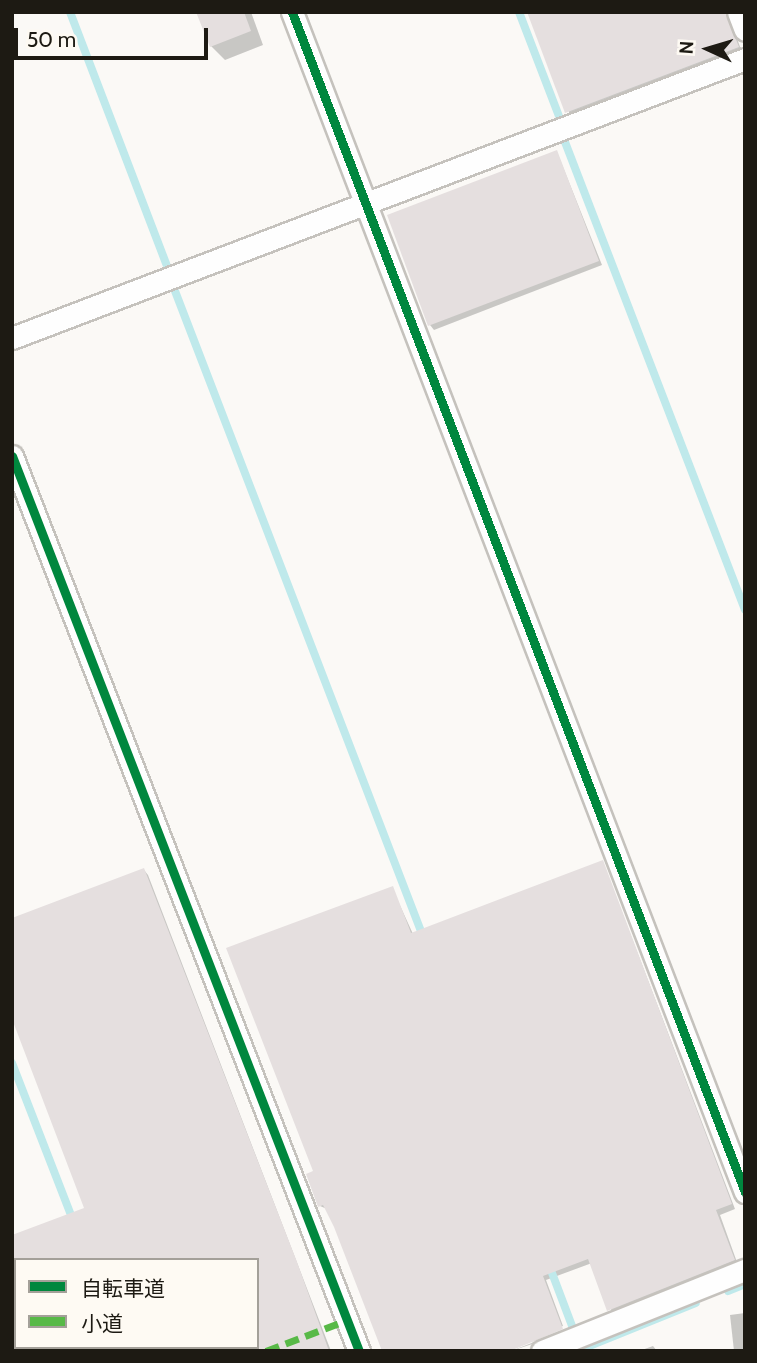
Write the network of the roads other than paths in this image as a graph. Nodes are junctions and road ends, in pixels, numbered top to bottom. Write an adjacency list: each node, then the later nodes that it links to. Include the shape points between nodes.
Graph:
1 (292, 12): 5 (street)
2 (738, 12): 3 (street)
3 (745, 30)
4 (745, 59): 5 (street)
5 (364, 203): 6 (street); 8 (street)
6 (12, 338)
7 (12, 456): 10 (street)
8 (745, 1192)
9 (745, 1270): 11 (street)
10 (359, 1351)
11 (542, 1351)

